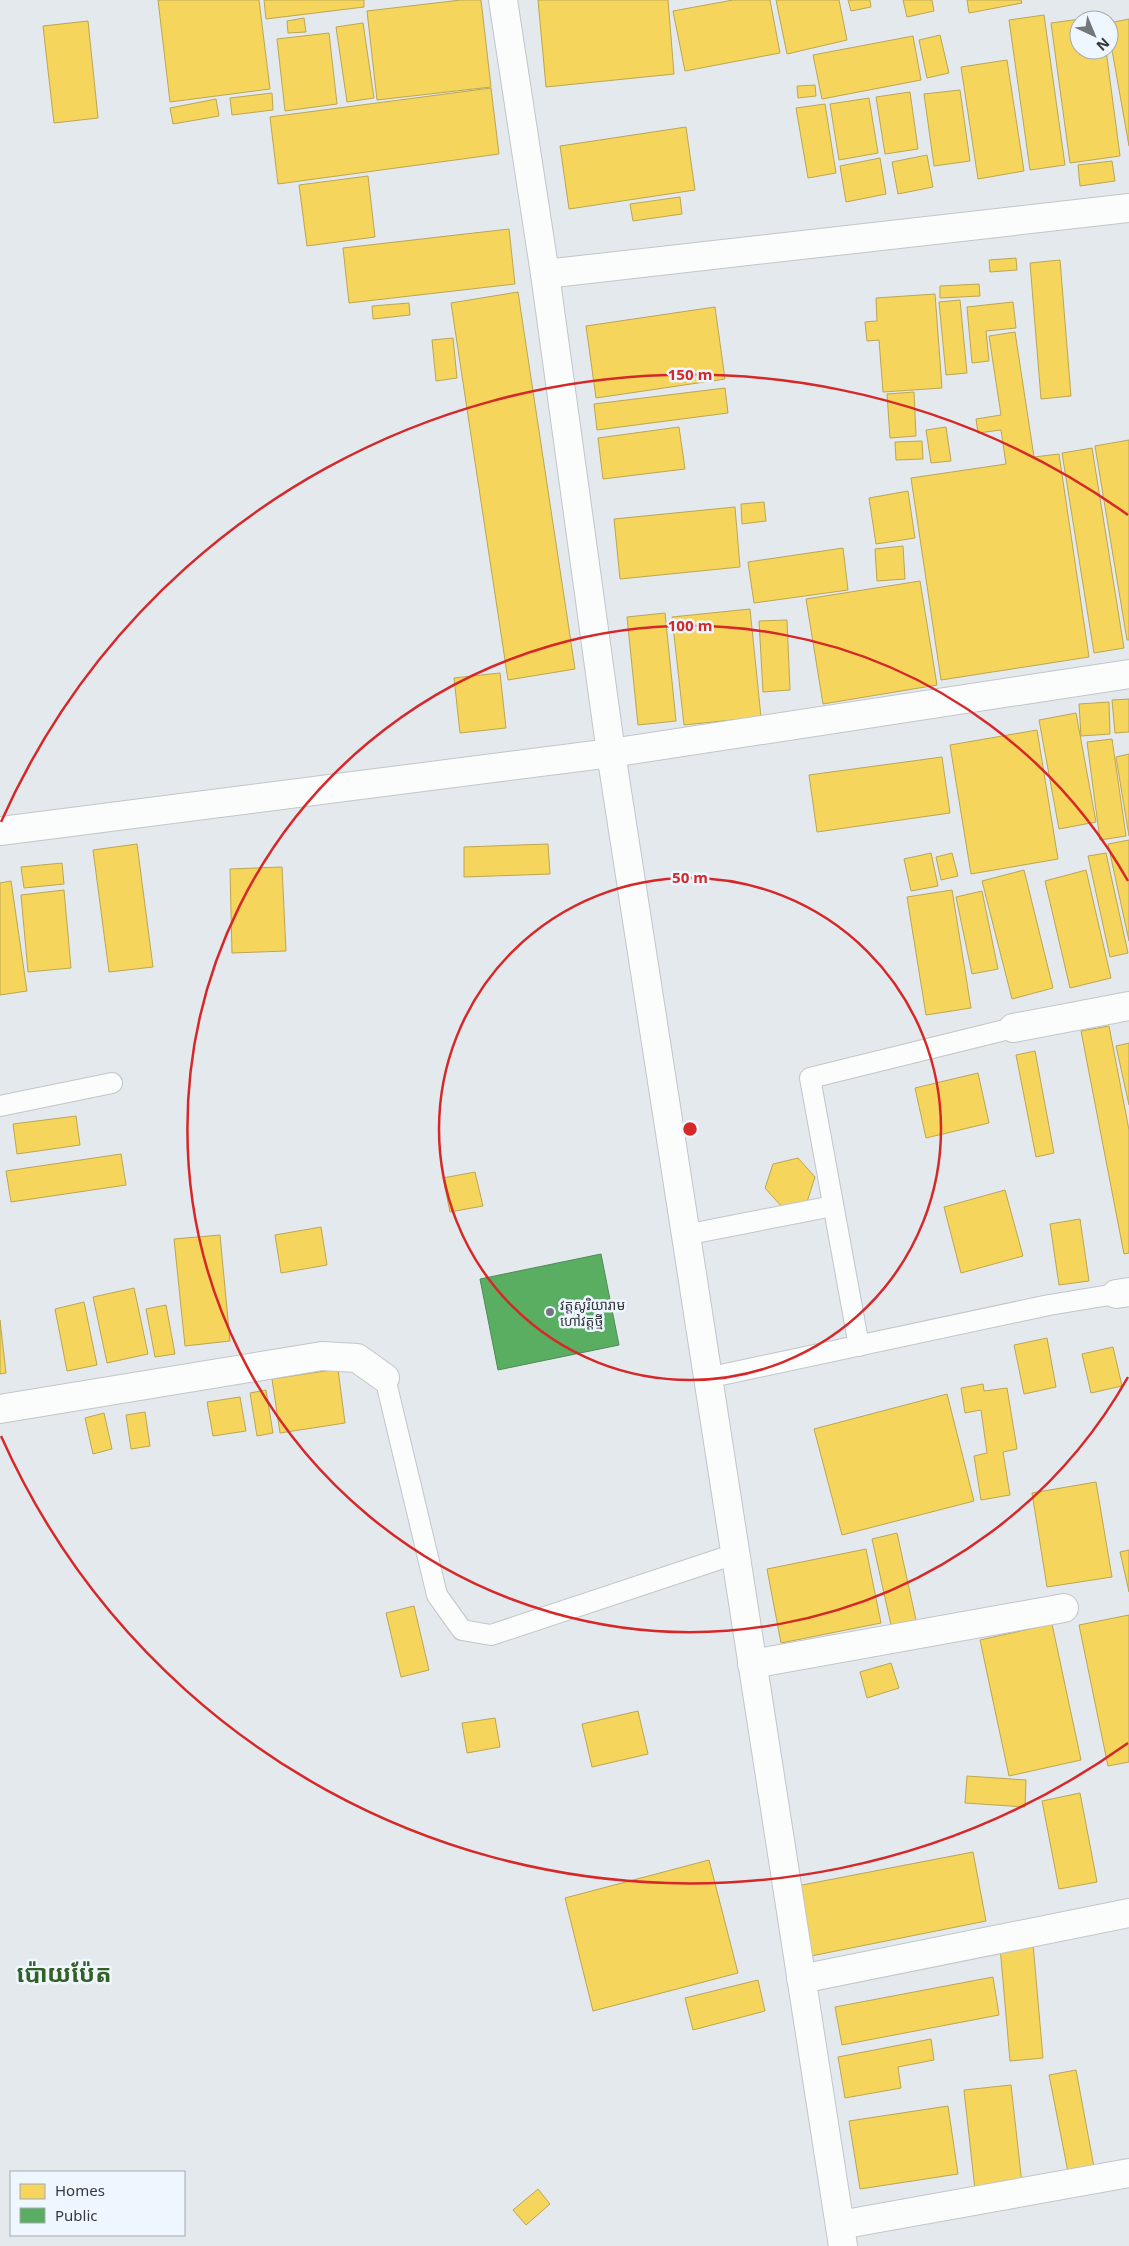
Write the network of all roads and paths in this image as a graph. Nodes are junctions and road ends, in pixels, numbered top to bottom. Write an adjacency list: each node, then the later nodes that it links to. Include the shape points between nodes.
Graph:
1 (503, 0): 3 (street)
2 (1129, 208): 3 (street)
3 (545, 274): 5 (street)
4 (1129, 674): 5 (street)
5 (611, 753): 6 (street); 12 (street)
6 (0, 831)
7 (1129, 1006): 8 (street)
8 (1013, 1028): 11 (lane, via 810,1078)
9 (112, 1083): 10 (lane)
10 (0, 1106)
11 (833, 1206): 12 (lane); 14 (lane)
12 (685, 1235): 16 (street)
13 (1123, 1293): 14 (lane)
14 (859, 1346): 16 (lane)
15 (385, 1378): 17 (street, via 357,1358 322,1356); 18 (lane, via 437,1595 462,1630 491,1635)
16 (707, 1378): 18 (street)
17 (0, 1409)
18 (735, 1554): 20 (street)
19 (1064, 1608): 20 (street)
20 (752, 1664): 22 (street)
21 (1129, 1913): 22 (street)
22 (801, 1979): 24 (street)
23 (1129, 2173): 24 (street)
24 (842, 2235)

